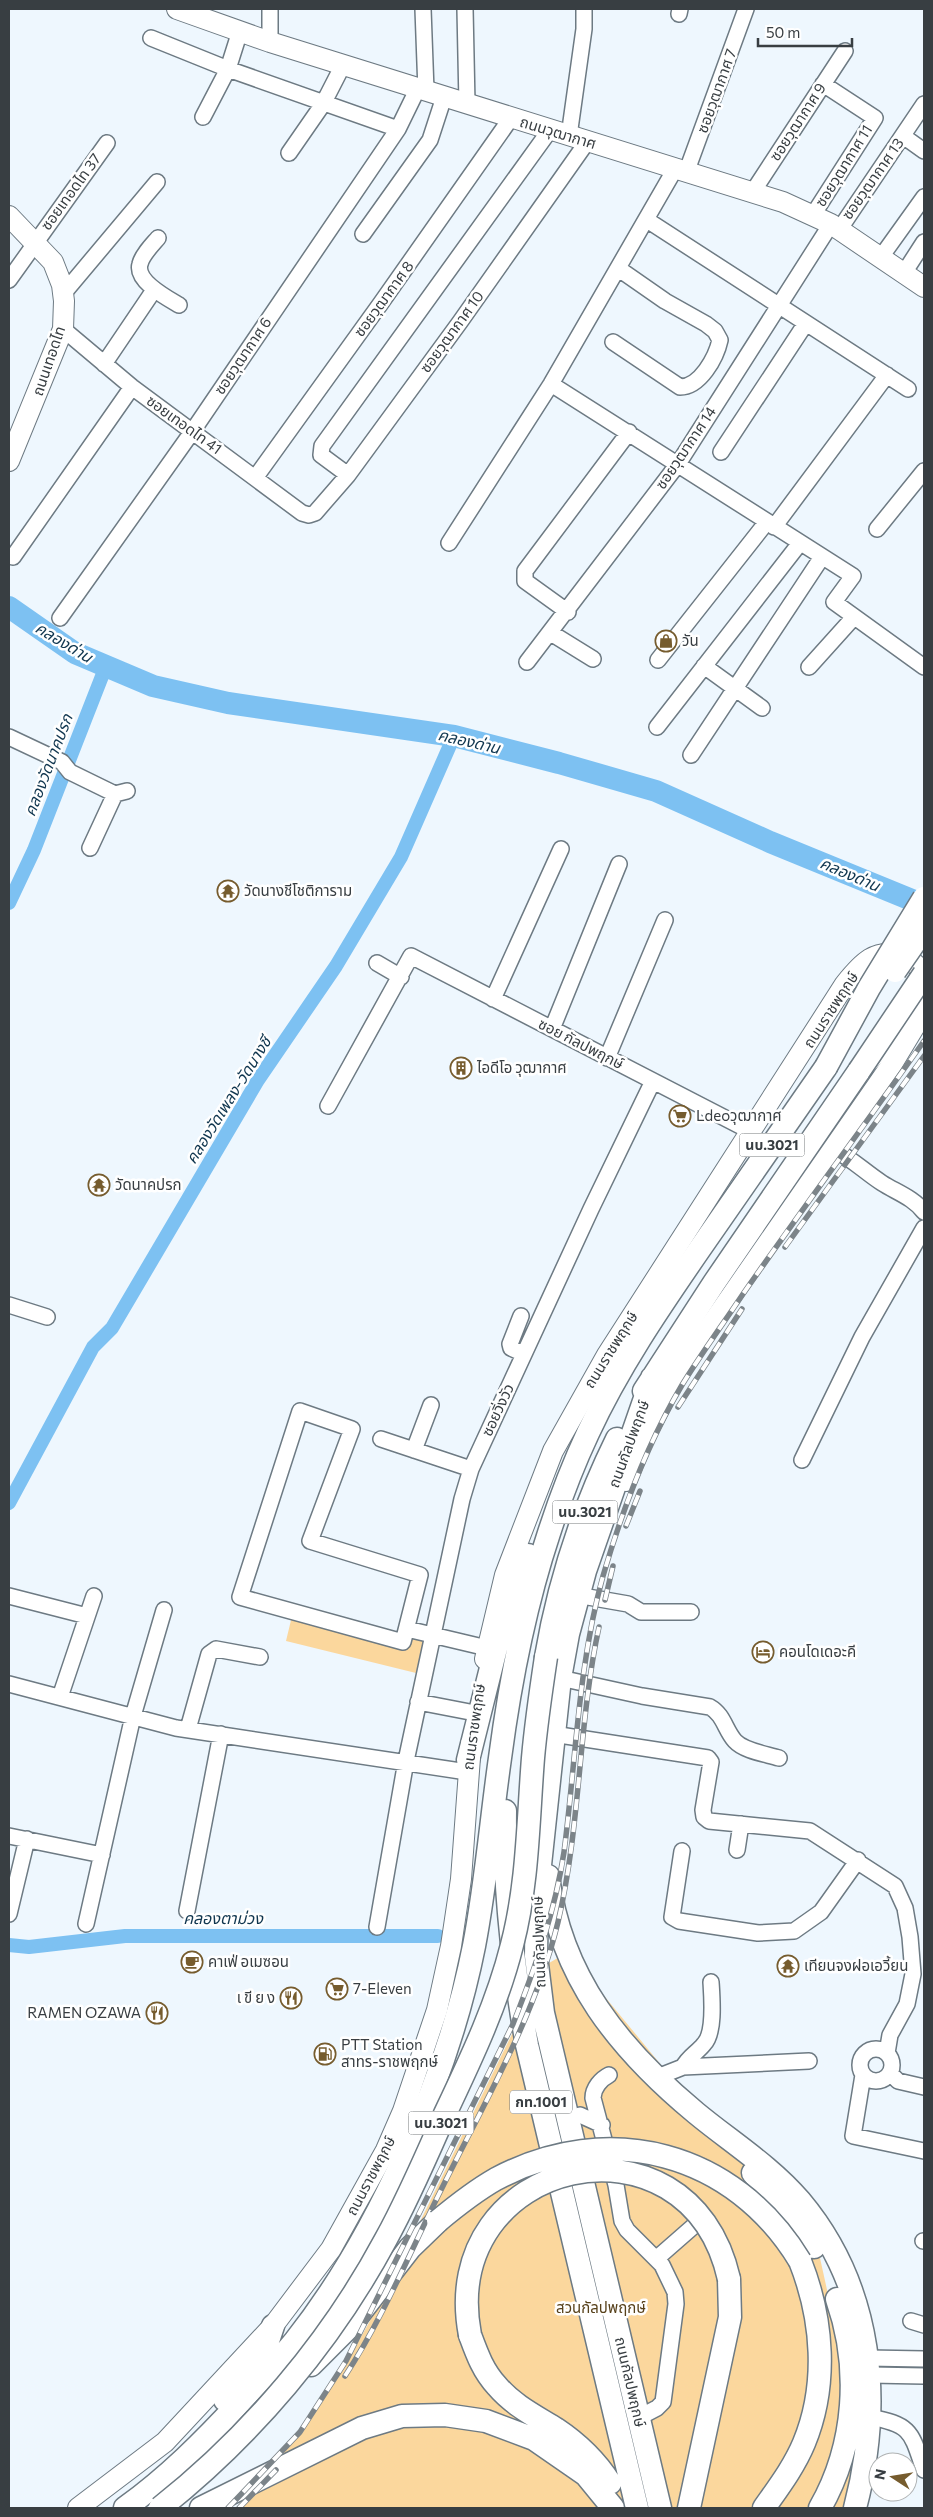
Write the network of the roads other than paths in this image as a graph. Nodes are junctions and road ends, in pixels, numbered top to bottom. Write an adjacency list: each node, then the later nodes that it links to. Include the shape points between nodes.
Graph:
1 (177, 9): 7 (main road, ถนนวุฒากาศ)
2 (270, 9): 9 (street)
3 (423, 9): 14 (street)
4 (465, 9): 16 (street)
5 (584, 9): 21 (street, via 584,30)
6 (746, 9): 26 (street, ซอยวุฒากาศ 7)
7 (240, 31): 9 (main road, ถนนวุฒากาศ); 12 (street)
8 (151, 38): 12 (street)
9 (270, 42): 11 (main road, ถนนวุฒากาศ)
10 (845, 51): 13 (street, ซอยวุฒากาศ 9)
11 (343, 65): 14 (main road, ถนนวุฒากาศ); 15 (street)
12 (228, 69): 15 (street); 18 (street)
13 (823, 84): 28 (street, ซอยวุฒากาศ 9); 30 (street, ซอยวุฒากาศ 11, via 875,118)
14 (429, 92): 16 (main road, ถนนวุฒากาศ); 20 (street, ซอยวุฒากาศ 6); 34 (street, via 430,140)
15 (324, 104): 20 (street); 25 (street)
16 (468, 104): 19 (main road, ถนนวุฒากาศ)
17 (924, 104): 22 (street, ซอยวุฒากาศ 13)
18 (202, 117)
19 (510, 118): 21 (main road, ถนนวุฒากาศ); 61 (street, ซอยวุฒากาศ 8)
20 (398, 129): 55 (street, ซอยวุฒากาศ 6)
21 (568, 136): 26 (main road, ถนนวุฒากาศ); 60 (street, ซอยวุฒากาศ 10, via 460,322); 60 (street, via 322,446 321,455)
22 (903, 136): 24 (street); 33 (street, ซอยวุฒากาศ 13)
23 (107, 143): 36 (street, ซอยเทอดไท 37)
24 (924, 151)
25 (289, 153)
26 (681, 171): 28 (main road, ถนนวุฒากาศ); 32 (street, ซอยวุฒากาศ 7)
27 (157, 182): 44 (street)
28 (752, 193): 30 (main road, ถนนวุฒากาศ)
29 (924, 197): 38 (street)
30 (813, 215): 33 (main road, ถนนวุฒากาศ)
31 (9, 217): 36 (main road, ถนนเทอดไท)
32 (647, 220): 39 (street, ซอยวุฒากาศ 7); 46 (street)
33 (835, 227): 38 (main road, ถนนวุฒากาศ); 46 (street, ซอยวุฒากาศ 14)
34 (364, 234)
35 (158, 238): 43 (street, via 139,266)
36 (35, 241): 41 (street, ซอยเทอดไท 37); 44 (main road, ถนนเทอดไท, via 54,262)
37 (924, 242): 40 (street)
38 (881, 257): 40 (main road, ถนนวุฒากาศ)
39 (619, 269): 49 (street, via 706,324 720,340 699,379 684,387 673,383); 52 (street, ซอยวุฒากาศ 7)
40 (904, 273): 42 (main road, ถนนวุฒากาศ)
41 (9, 280)
42 (924, 287)
43 (154, 290): 45 (street); 50 (street)
44 (63, 294): 48 (main road, ถนนเทอดไท)
45 (179, 306)
46 (779, 306): 47 (street); 59 (street, ซอยวุฒากาศ 14)
47 (806, 323): 51 (street); 57 (street)
48 (63, 329): 50 (street, ซอยเทอดไท 41); 58 (main road, ถนนเทอดไท)
49 (613, 342)
50 (104, 364): 53 (street, ซอยเทอดไท 41)
51 (888, 375): 54 (street); 64 (street)
52 (551, 384): 56 (street); 66 (street, ซอยวุฒากาศ 7)
53 (132, 387): 55 (street, ซอยเทอดไท 41); 69 (street)
54 (908, 389)
55 (192, 432): 61 (street, ซอยเทอดไท 41); 72 (street, ซอยวุฒากาศ 6)
56 (629, 432): 59 (street); 70 (street, via 525,571 525,581)
57 (721, 452)
58 (9, 461)
59 (678, 464): 64 (street); 70 (street, ซอยวุฒากาศ 14)
60 (348, 475): 63 (street, ซอยวุฒากาศ 10)
61 (255, 478): 63 (street, ซอยเทอดไท 41, via 302,513)
62 (921, 480): 65 (street)
63 (310, 515)
64 (770, 525): 67 (street); 75 (street)
65 (877, 529)
66 (449, 543)
67 (800, 543): 68 (street); 77 (street)
68 (822, 556): 71 (street, via 853,576 834,602); 80 (street)
69 (13, 557)
70 (568, 612): 73 (street, ซอยวุฒากาศ 14)
71 (854, 617): 78 (street); 79 (street)
72 (60, 618)
73 (551, 633): 74 (street); 76 (street, ซอยวุฒากาศ 14)
74 (593, 659)
75 (658, 660)
76 (527, 662)
77 (704, 666): 80 (street); 82 (street)
78 (809, 667)
79 (924, 667)
80 (734, 688): 81 (street); 84 (street)
81 (762, 708)
82 (657, 727)
83 (9, 737): 85 (street, via 121,792)
84 (690, 755)
85 (90, 848)
86 (561, 849): 95 (street)
87 (619, 864): 97 (street)
88 (924, 898): 99 (main road, bridge)
89 (665, 920): 98 (street)
90 (924, 929): 99 (main road, ถนนราชพฤกษ์ / นบ.3021, bridge)
91 (377, 963): 93 (street)
92 (924, 975): 100 (main road, ถนนราชพฤกษ์ / นบ.3021, bridge); 103 (main road, ถนนราชพฤกษ์ / นบ.3021, via 912,961 896,954 876,954 862,963 845,984)
93 (401, 977): 95 (street, ซอย กัลปพฤกษ์, via 411,956); 102 (street)
94 (924, 998): 100 (main road, bridge)
95 (492, 999): 97 (street, ซอย กัลปพฤกษ์)
96 (924, 1011): 104 (main road, นบ.3021, via 892,1064)
97 (552, 1029): 98 (street, ซอย กัลปพฤกษ์)
98 (607, 1058): 101 (street, ซอย กัลปพฤกษ์)
99 (826, 1067): 113 (main road, ถนนราชพฤกษ์ / นบ.3021, via 644,1333)
100 (859, 1071): 111 (main road, ถนนราชพฤกษ์ / นบ.3021)
101 (653, 1081): 103 (street, ซอย กัลปพฤกษ์); 110 (street, ซอยวิ่งวัว)
102 (328, 1106)
103 (752, 1132): 127 (main road, ถนนราชพฤกษ์ / นบ.3021, via 607,1355 553,1451 505,1575)
104 (833, 1148): 105 (street, via 919,1205); 120 (main road, นบ.3021, via 677,1374 644,1438 610,1520)
105 (924, 1212)
106 (924, 1228): 116 (street, via 862,1337)
107 (9, 1305): 109 (street)
108 (521, 1316): 110 (street, via 510,1344 511,1348)
109 (47, 1317)
110 (524, 1354): 117 (street, ซอยวิ่งวัว)
111 (652, 1378): 125 (main road, ถนนกัลปพฤกษ์ / กท.1001, via 599,1525); 180 (main road, ถนนราชพฤกษ์ / นบ.3021, bridge, via 617,1440 589,1500 562,1584 536,1725 526,1861 518,1918 502,1981 474,2053 401,2211 352,2295 269,2404 216,2460)
112 (431, 1405): 115 (street)
113 (588, 1432): 131 (main road, ถนนราชพฤกษ์ / นบ.3021, via 566,1485 535,1578); 141 (main road, via 545,1518 516,1587 496,1648)
114 (381, 1439): 115 (street)
115 (414, 1450): 117 (street)
116 (802, 1460)
117 (471, 1469): 126 (street, ซอยวิ่งวัว)
118 (9, 1596): 123 (street)
119 (94, 1596): 123 (street)
120 (588, 1597): 122 (street, via 628,1604 640,1612); 125 (main road, นบ.3021)
121 (164, 1610): 135 (street)
122 (691, 1612)
123 (87, 1616): 132 (street)
124 (407, 1629): 124 (street, via 403,1642 240,1597 300,1412 352,1429 310,1541 420,1575); 126 (street)
125 (568, 1634): 129 (main road, ถนนกัลปพฤกษ์ / กท.1001)
126 (432, 1635): 127 (street); 133 (street, ซอยวิ่งวัว)
127 (487, 1648): 134 (main road, ถนนราชพฤกษ์ / นบ.3021)
128 (260, 1657): 136 (street, via 216,1649 209,1654)
129 (560, 1678): 138 (main road, ถนนกัลปพฤกษ์ / กท.1001); 139 (street, via 710,1708 717,1712 740,1746)
130 (9, 1684): 132 (street)
131 (511, 1688): 175 (main road, ถนนราชพฤกษ์ / นบ.3021, via 473,1949 456,2017 429,2094 389,2190 340,2277 295,2341); 184 (main road, ถนนกัลปพฤกษ์ / กท.1001, via 506,1769 506,1860 518,1996)
132 (60, 1697): 135 (street)
133 (418, 1702): 134 (street); 140 (street, ซอยวิ่งวัว)
134 (476, 1713): 141 (main road, ถนนราชพฤกษ์ / นบ.3021)
135 (133, 1716): 136 (street); 148 (street)
136 (188, 1729): 137 (street)
137 (221, 1734): 140 (street); 150 (street)
138 (553, 1734): 142 (main road, ถนนกัลปพฤกษ์ / กท.1001); 143 (street, via 708,1758 711,1762 704,1817 709,1821)
139 (779, 1758)
140 (406, 1761): 141 (street); 153 (street, ซอยวิ่งวัว)
141 (468, 1766): 169 (main road, ถนนราชพฤกษ์ / นบ.3021, via 461,1880 451,1946 437,2010 403,2111 386,2150 331,2249)
142 (547, 1793): 161 (main road, via 547,1874 562,1938 579,1979 594,2003 632,2054); 174 (main road, ถนนกัลปพฤกษ์ / กท.1001, via 537,1893 539,1988)
143 (740, 1824): 146 (street); 149 (street, via 810,1831)
144 (9, 1836): 145 (street)
145 (27, 1840): 148 (street); 151 (street)
146 (737, 1850)
147 (682, 1851): 149 (street, via 672,1917 679,1921 758,1933 794,1931 804,1925 821,1912)
148 (102, 1855): 152 (street)
149 (858, 1860): 155 (street, via 895,1886 905,1908 910,1937 913,1974 907,2004 890,2034)
150 (187, 1911)
151 (9, 1914)
152 (86, 1924)
153 (376, 1927)
154 (711, 1982): 157 (street, via 713,2012 706,2043 688,2057)
155 (887, 2053): 158 (street, via 892,2063); 160 (street, via 877,2048 862,2055 859,2065)
156 (809, 2061): 157 (street)
157 (683, 2067): 161 (street)
158 (890, 2073): 160 (street, via 877,2082); 162 (street, via 898,2081)
159 (609, 2074): 165 (street, via 593,2094)
160 (863, 2075): 166 (street, via 854,2136)
161 (655, 2078): 163 (main road)
162 (924, 2087)
163 (698, 2114): 171 (main road, via 767,2168 800,2201 818,2225 845,2275); 188 (main road, via 796,2222 814,2247 831,2282 844,2322 852,2371 852,2404 840,2461)
164 (580, 2115): 165 (street)
165 (602, 2125): 168 (street, via 622,2221)
166 (924, 2151)
167 (696, 2224): 168 (street)
168 (656, 2258): 174 (street, via 672,2284 675,2298 666,2389 663,2402)
169 (273, 2326): 175 (main road, via 269,2338 215,2414); 178 (main road, ถนนราชพฤกษ์ / นบ.3021, via 165,2442)
170 (924, 2359): 171 (street)
171 (869, 2366): 172 (street); 173 (main road)
172 (924, 2376)
173 (870, 2417): 176 (street, via 893,2420 904,2426 913,2439); 189 (main road, via 866,2457)
174 (638, 2418): 185 (main road, ถนนกัลปพฤกษ์ / กท.1001)
175 (208, 2436): 177 (main road, ถนนราชพฤกษ์ / นบ.3021)
176 (924, 2470)
177 (157, 2485): 179 (main road, ถนนราชพฤกษ์ / นบ.3021); 187 (main road, bridge, via 212,2448 310,2366 349,2327 410,2248 438,2221 484,2186 537,2161 584,2150 626,2149 665,2156 703,2170 736,2188 774,2224 800,2261 818,2326 821,2356 818,2385 813,2415 803,2444)
178 (78, 2508)
179 (126, 2508)
180 (160, 2508)
181 (201, 2508): 182 (main road, via 362,2428 402,2416 445,2415 486,2421 534,2439 586,2475)
182 (613, 2508)
183 (623, 2508): 186 (main road, bridge, via 604,2473 581,2449 520,2407 497,2386 481,2363 470,2335 466,2300 475,2257 487,2232 506,2208 539,2184 566,2174 596,2169 650,2179 690,2206 718,2242 729,2279 730,2317)
184 (637, 2508)
185 (660, 2508)
186 (689, 2508)
187 (764, 2508)
188 (820, 2508)
189 (855, 2508)

